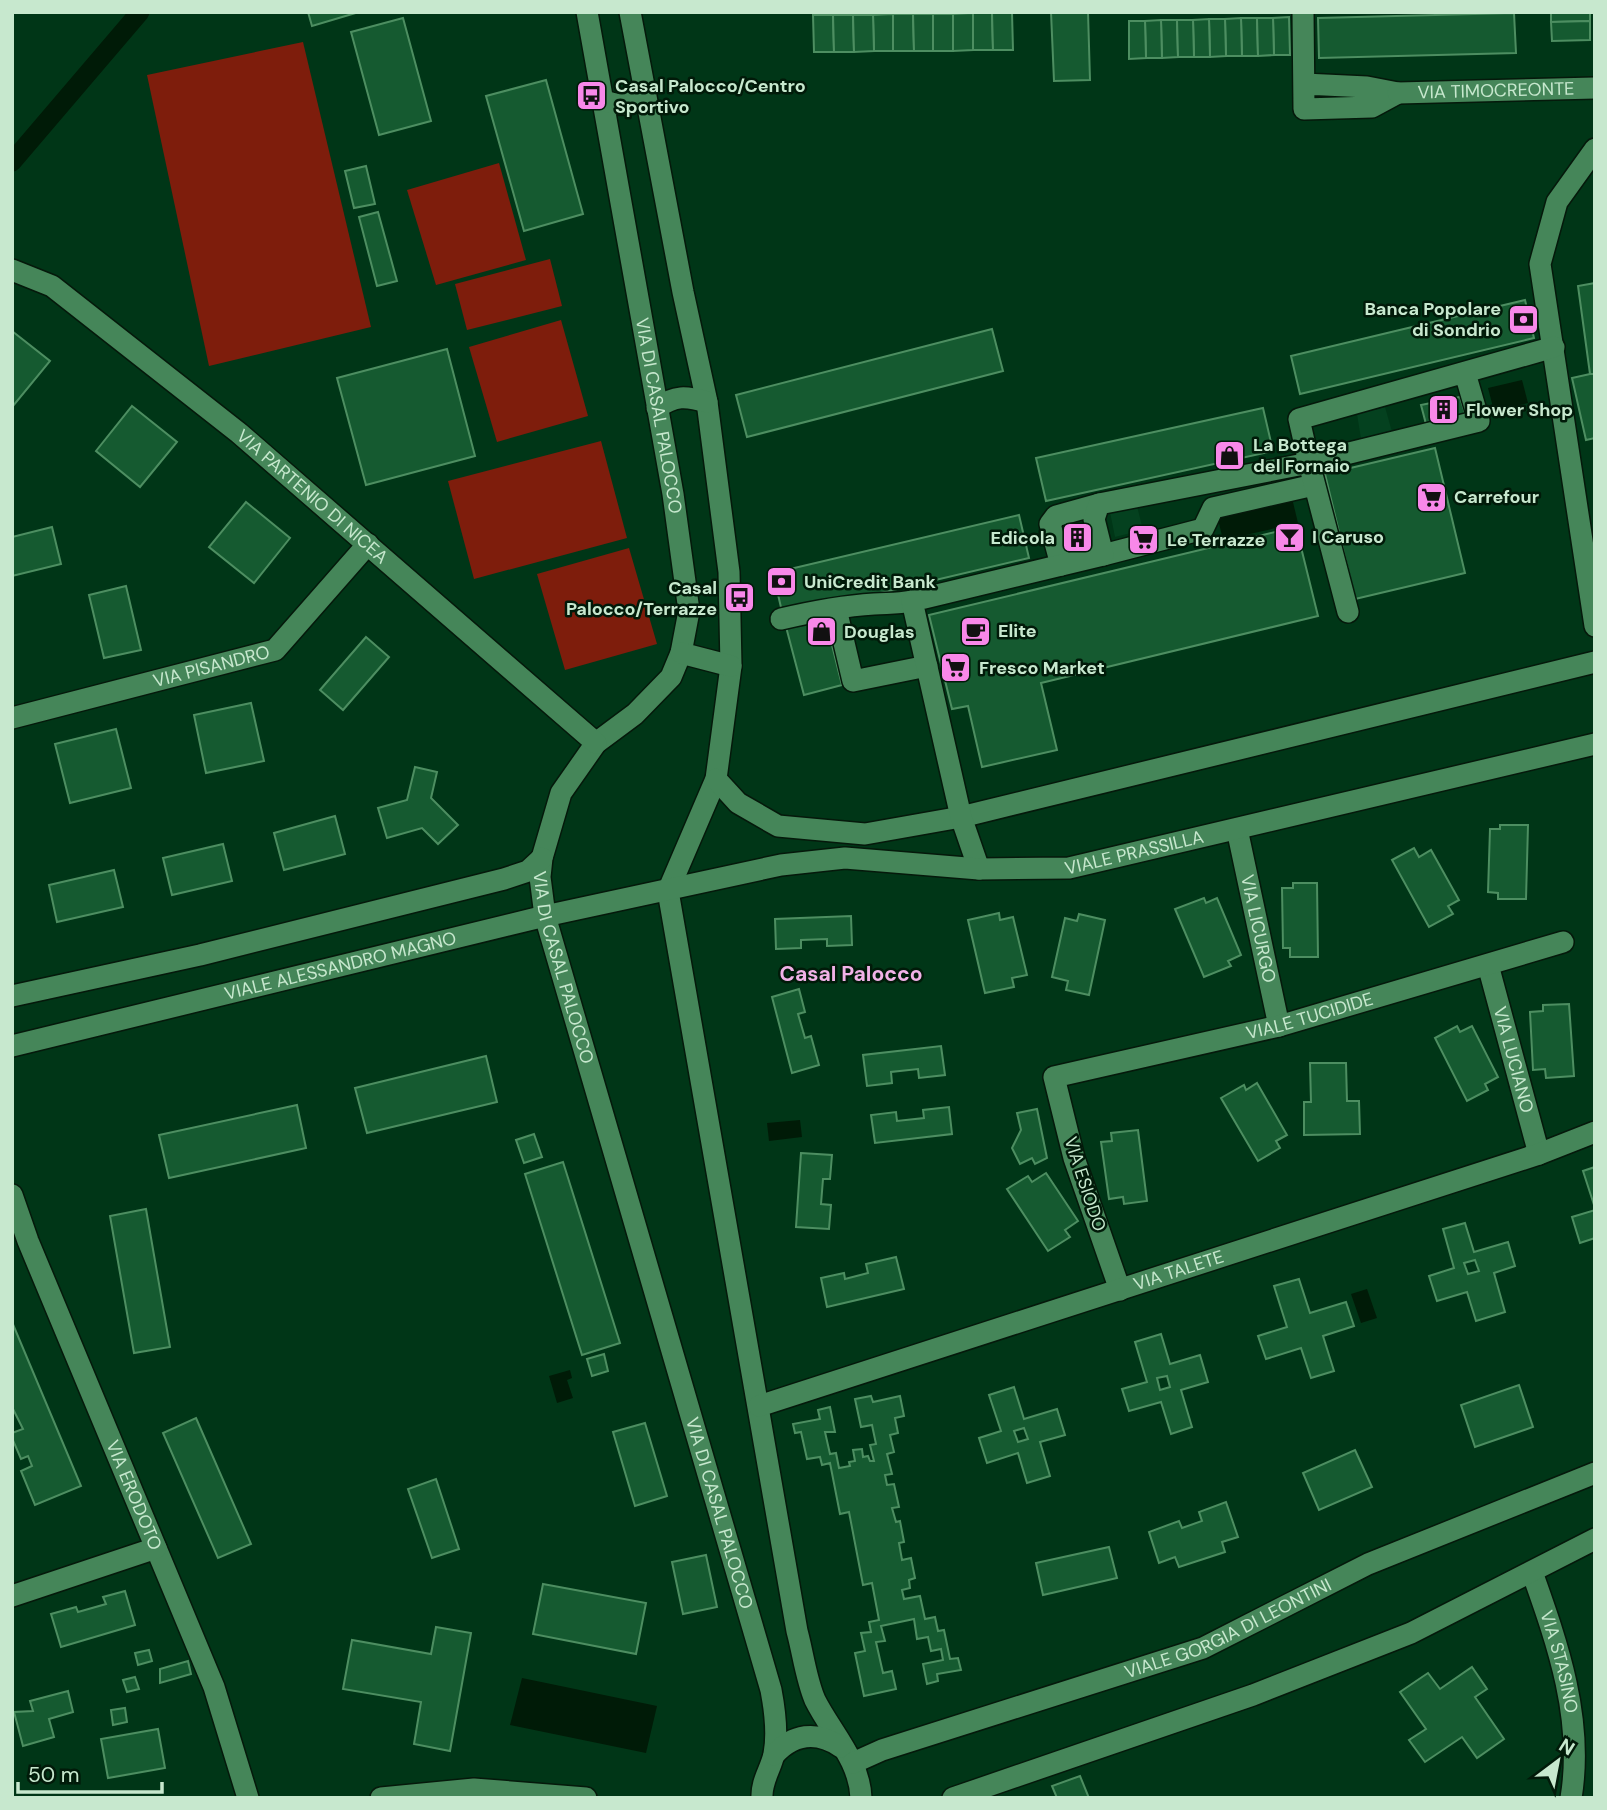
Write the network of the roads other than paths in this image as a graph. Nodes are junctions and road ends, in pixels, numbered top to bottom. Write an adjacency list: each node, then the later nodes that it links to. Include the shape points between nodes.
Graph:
1 (587, 12): 6 (street, VIA DI CASAL PALOCCO)
2 (630, 12): 5 (street)
3 (1303, 12): 4 (street, VIA TIMOCREONTE, via 1304,109 1372,107 1398,93)
4 (1595, 88)
5 (646, 93): 6 (street, via 632,104 618,106); 11 (street)
6 (603, 100): 12 (street, VIA DI CASAL PALOCCO)
7 (1595, 149): 9 (street, via 1557,202 1540,264)
8 (12, 270): 16 (street, VIA PARTENIO DI NICEA, via 52,286 239,433)
9 (1553, 347): 10 (street); 23 (street)
10 (1465, 373): 13 (street, via 1298,419); 13 (street, via 1479,421)
11 (707, 401): 12 (street, via 686,396); 26 (street, via 729,572)
12 (657, 408): 24 (street, VIA DI CASAL PALOCCO, via 689,611)
13 (1309, 463): 14 (street); 15 (street)
14 (1314, 485): 17 (street, via 1213,508 1203,528); 21 (street)
15 (1099, 504): 17 (street, via 1094,519); 18 (street, via 1056,516 1050,524)
16 (368, 544): 28 (street, VIA PISANDRO, via 275,650); 29 (street, VIA PARTENIO DI NICEA)
17 (1103, 555): 18 (street)
18 (1061, 565): 19 (street)
19 (912, 601): 20 (street); 27 (street)
20 (836, 609): 22 (street); 27 (street, via 853,681)
21 (1348, 612)
22 (781, 619)
23 (1595, 626)
24 (681, 653): 26 (street); 29 (street, VIA DI CASAL PALOCCO, via 671,677 635,715)
25 (1595, 662): 32 (street)
26 (731, 666): 31 (street)
27 (927, 666): 32 (street)
28 (12, 718)
29 (596, 743): 34 (street, VIA DI CASAL PALOCCO, via 561,793)
30 (1595, 744): 33 (street, VIALE PRASSILLA)
31 (716, 779): 32 (street, via 738,803 778,826 865,834); 36 (street)
32 (961, 817): 35 (street)
33 (1237, 829): 35 (street, VIALE PRASSILLA, via 1069,868); 41 (street, VIA LICURGO)
34 (542, 858): 37 (street, VIA DI CASAL PALOCCO); 40 (street, via 528,871 504,879 200,955)
35 (979, 869): 36 (street, VIALE PRASSILLA, via 845,858 781,865)
36 (668, 891): 37 (street, VIALE ALESSANDRO MAGNO); 48 (street)
37 (545, 916): 42 (street, VIALE ALESSANDRO MAGNO); 54 (street, VIA DI CASAL PALOCCO, via 771,1690 776,1716)
38 (1563, 942): 39 (street, VIALE TUCIDIDE)
39 (1488, 965): 41 (street, VIALE TUCIDIDE); 45 (street, VIA LUCIANO)
40 (12, 996)
41 (1279, 1026): 43 (street, VIALE TUCIDIDE)
42 (12, 1046)
43 (1054, 1077): 47 (street, VIA ESIODO, via 1074,1158)
44 (1595, 1132): 45 (street, VIA TALETE)
45 (1539, 1154): 47 (street, VIA TALETE)
46 (12, 1195): 51 (street, VIA ERODOTO)
47 (1120, 1290): 48 (street, VIA TALETE)
48 (760, 1406): 55 (street, via 797,1631 814,1697)
49 (1595, 1472): 55 (street, VIALE GORGIA DI LEONTINI, via 1368,1564 1203,1648 882,1750)
50 (1595, 1539): 52 (street)
51 (156, 1548): 53 (street); 58 (street, VIA ERODOTO, via 221,1706)
52 (1532, 1572): 57 (street, via 1411,1633); 63 (street, VIA STASINO, via 1561,1653 1573,1719)
53 (12, 1596)
54 (774, 1755): 55 (street, via 789,1741 808,1735 825,1738); 56 (street, VIA DI CASAL PALOCCO)
55 (847, 1755): 61 (street)
56 (756, 1794)
57 (983, 1794): 62 (street)
58 (248, 1798)
59 (381, 1798): 60 (street, via 474,1789)
60 (586, 1798)
61 (862, 1798)
62 (953, 1798)
63 (1571, 1798)

